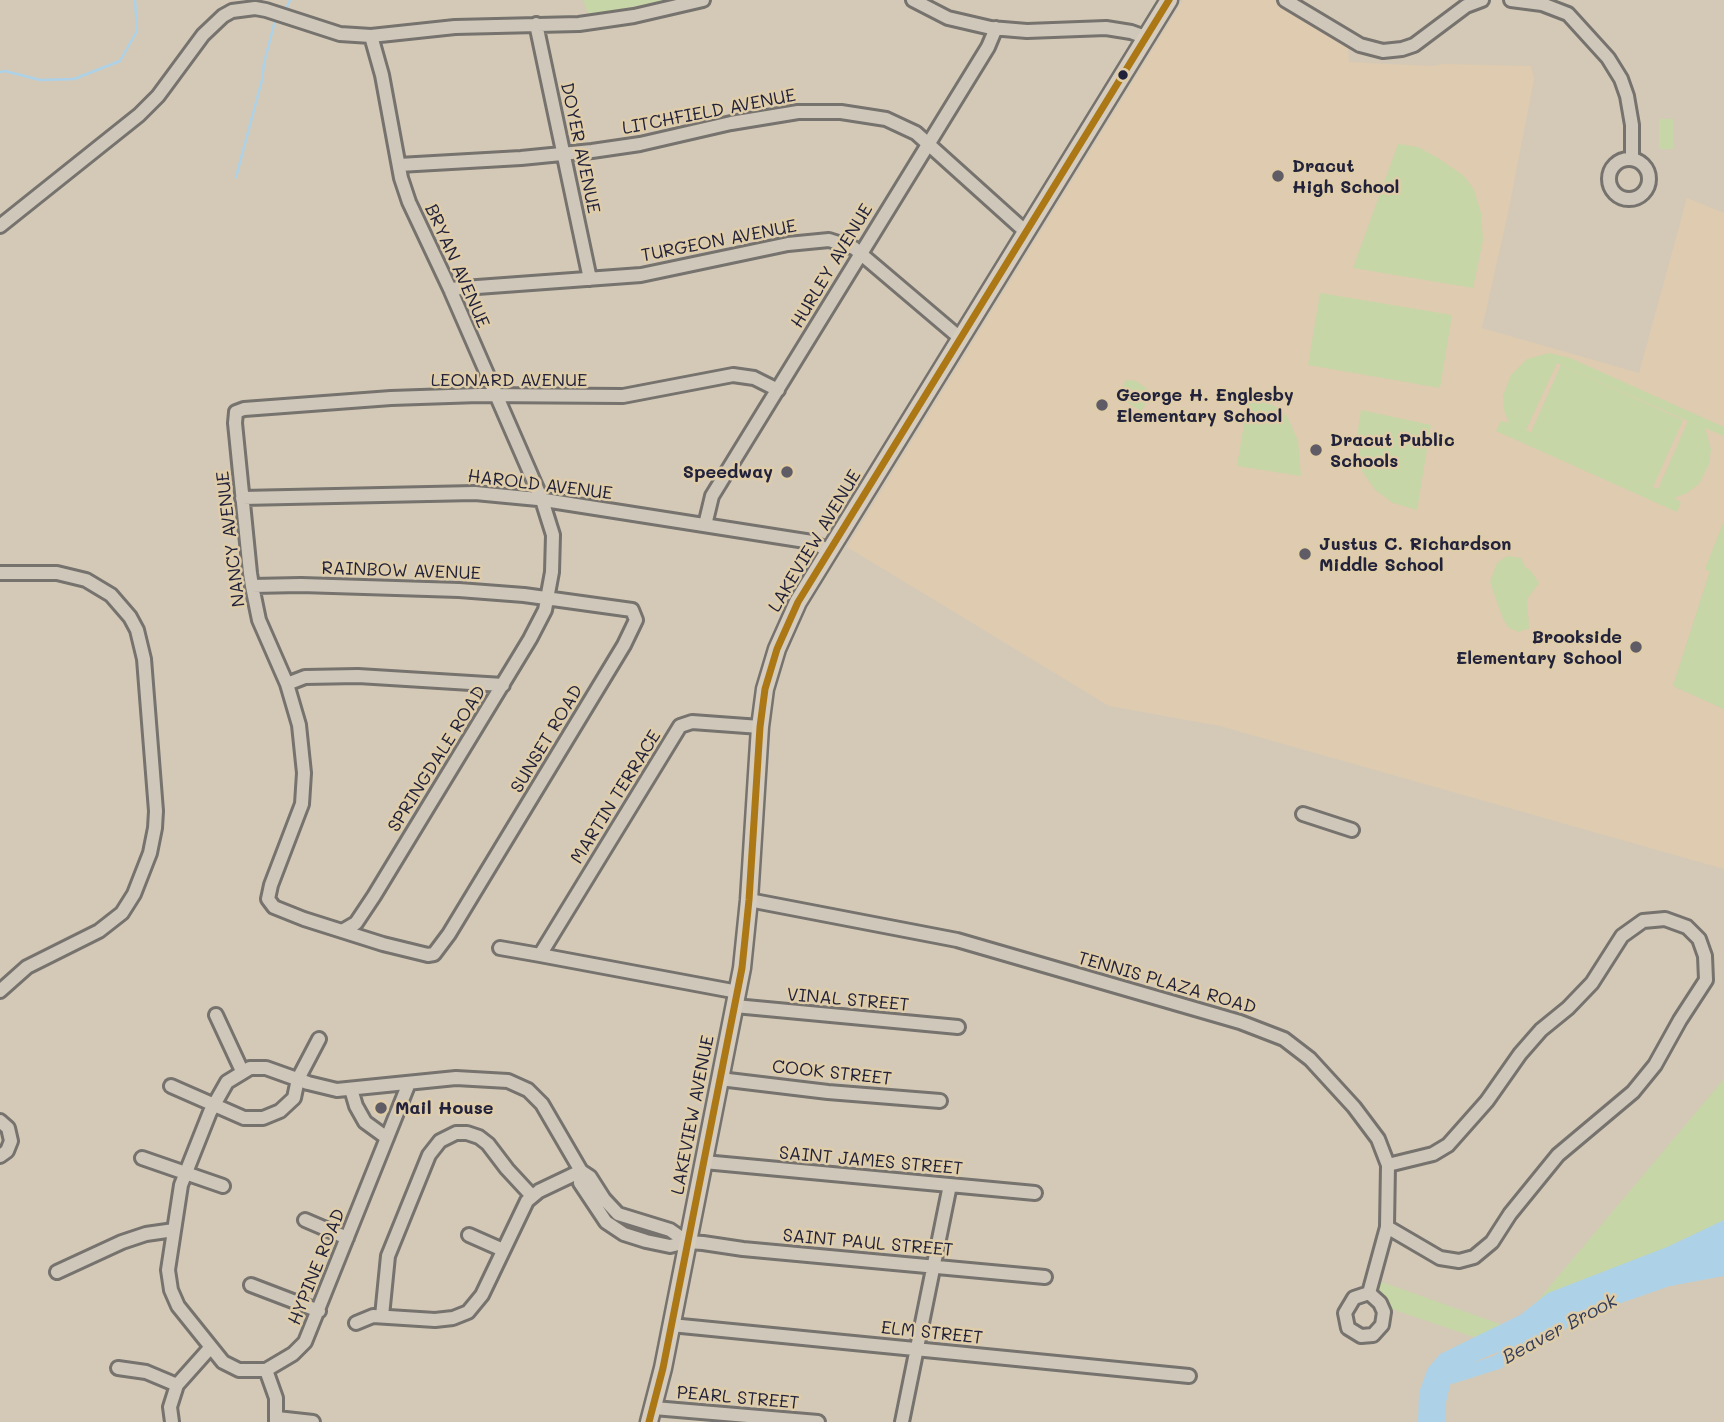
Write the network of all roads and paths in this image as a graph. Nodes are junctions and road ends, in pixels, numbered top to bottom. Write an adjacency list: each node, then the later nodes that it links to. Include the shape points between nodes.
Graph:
1 (703, 0): 7 (street, via 579,24)
2 (913, 0): 8 (street, via 948,18)
3 (1170, 0): 10 (main road, LAKEVIEW AVENUE)
4 (1285, 0): 5 (street, via 1360,45 1384,51 1414,45 1466,6)
5 (1482, 0)
6 (1511, 0): 13 (street, via 1542,4 1568,14 1608,58 1627,96)
7 (536, 24): 9 (street); 12 (street, DOYER AVENUE)
8 (996, 29): 10 (street, via 1106,28); 11 (street, HURLEY AVENUE)
9 (371, 36): 14 (street, BRYAN AVENUE); 15 (street, via 340,34 266,10 243,9 223,16 203,34 139,115)
10 (1145, 37): 16 (main road, LAKEVIEW AVENUE)
11 (927, 143): 12 (street, LITCHFIELD AVENUE, via 886,119 798,112 640,144); 16 (street, LITCHFIELD AVENUE); 17 (street, HURLEY AVENUE)
12 (563, 153): 14 (street, LITCHFIELD AVENUE); 18 (street, DOYER AVENUE)
13 (1632, 158)
14 (399, 165): 19 (street, BRYAN AVENUE, via 409,202)
15 (0, 226)
16 (1026, 232): 20 (main road, LAKEVIEW AVENUE)
17 (860, 254): 18 (street, TURGEON AVENUE, via 835,241 810,241 641,275); 20 (street, TURGEON AVENUE); 21 (street, HURLEY AVENUE)
18 (590, 279): 19 (street, TURGEON AVENUE)
19 (450, 289): 22 (street, BRYAN AVENUE)
20 (960, 338): 27 (main road, LAKEVIEW AVENUE)
21 (778, 390): 22 (street, LEONARD AVENUE, via 754,378 733,375 624,396); 26 (street, HURLEY AVENUE, via 712,496)
22 (495, 395): 23 (street, LEONARD AVENUE, via 391,398); 25 (street, BRYAN AVENUE)
23 (236, 412): 24 (street, NANCY AVENUE)
24 (242, 498): 25 (street, HAROLD AVENUE, via 475,493); 29 (street, NANCY AVENUE)
25 (542, 500): 26 (street, HAROLD AVENUE); 30 (street, SPRINGDALE ROAD, via 553,535)
26 (705, 525): 27 (street, HAROLD AVENUE, via 812,542)
27 (830, 551): 33 (main road, LAKEVIEW AVENUE, via 783,632 765,689)
28 (0, 573): 40 (street, via 57,573 86,580 111,595 130,617 144,659 156,811 150,853 122,913 99,931 27,967)
29 (252, 586): 30 (street, RAINBOW AVENUE, via 385,587); 31 (street, NANCY AVENUE, via 259,620)
30 (548, 598): 32 (street, SPRINGDALE ROAD); 37 (street, SUNSET ROAD, via 632,610 636,620 488,871 433,954)
31 (287, 684): 32 (street, via 305,677 358,676); 37 (street, NANCY AVENUE, via 299,724 302,804 269,900 274,907)
32 (503, 685): 37 (street, SPRINGDALE ROAD, via 374,897 356,923)
33 (760, 727): 36 (main road, LAKEVIEW AVENUE); 39 (street, MARTIN TERRACE, via 692,722 680,726)
34 (1303, 814): 35 (street)
35 (1352, 830)
36 (750, 900): 41 (main road, LAKEVIEW AVENUE); 58 (street, TENNIS PLAZA ROAD, via 957,940 1269,1031 1310,1059 1336,1085 1378,1139)
37 (344, 930)
38 (500, 948): 39 (street)
39 (540, 955): 41 (street)
40 (0, 991)
41 (736, 999): 43 (street, VINAL STREET); 47 (main road, LAKEVIEW AVENUE)
42 (215, 1015): 45 (street)
43 (958, 1027)
44 (319, 1039): 46 (street)
45 (242, 1072): 46 (street, via 266,1068); 52 (street, via 227,1082)
46 (298, 1079): 50 (street); 52 (street, via 294,1098 263,1118 244,1118)
47 (720, 1079): 51 (street, COOK STREET); 57 (main road, LAKEVIEW AVENUE)
48 (409, 1083): 50 (street); 54 (street, HYPINE ROAD); 59 (street, via 486,1078 528,1090 542,1104)
49 (171, 1086): 52 (street)
50 (351, 1089): 54 (street, via 365,1122)
51 (940, 1101)
52 (213, 1104): 60 (street)
53 (0, 1121): 55 (street, via 8,1128 11,1141)
54 (387, 1138): 69 (street, HYPINE ROAD)
55 (0, 1156)
56 (142, 1158): 60 (street)
57 (704, 1162): 61 (street, SAINT JAMES STREET); 70 (main road, LAKEVIEW AVENUE)
58 (1388, 1165): 66 (street, TENNIS PLAZA ROAD); 66 (street, via 1433,1154 1448,1145 1541,1030 1592,984 1622,936 1643,920 1665,919 1687,927 1699,939 1706,980 1656,1065 1626,1098 1558,1155 1492,1242 1474,1257 1459,1261 1440,1258)
59 (582, 1171): 64 (street); 70 (street, via 580,1184 606,1222 646,1241 670,1246)
60 (186, 1173): 62 (street); 67 (street)
61 (950, 1185): 63 (street, SAINT JAMES STREET); 72 (street)
62 (223, 1186)
63 (1035, 1194)
64 (532, 1196): 71 (street); 78 (street, via 479,1137 456,1133 440,1141 429,1155 388,1256)
65 (305, 1220): 69 (street)
66 (1387, 1227): 76 (street, TENNIS PLAZA ROAD)
67 (174, 1230): 73 (street, via 122,1242); 81 (street, via 168,1270 171,1290)
68 (469, 1234): 71 (street)
69 (347, 1238): 77 (street, HYPINE ROAD)
70 (687, 1242): 72 (street, SAINT PAUL STREET); 80 (main road, LAKEVIEW AVENUE)
71 (503, 1250): 78 (street, via 478,1302 468,1312 445,1319)
72 (933, 1266): 74 (street, SAINT PAUL STREET); 82 (street)
73 (57, 1272)
74 (1045, 1277)
75 (251, 1285): 77 (street)
76 (1369, 1293)
77 (319, 1311): 84 (street, HYPINE ROAD, via 300,1348)
78 (382, 1316): 79 (street)
79 (356, 1323)
80 (671, 1325): 82 (street, ELM STREET); 87 (main road, LAKEVIEW AVENUE)
81 (210, 1348): 84 (street, via 231,1367); 86 (street)
82 (917, 1349): 85 (street, ELM STREET); 92 (street)
83 (118, 1368): 86 (street, via 146,1371)
84 (265, 1370): 88 (street, via 276,1398)
85 (1189, 1376)
86 (177, 1385): 89 (street, via 170,1407)
87 (651, 1415): 91 (street, PEARL STREET)
88 (277, 1420): 90 (street)
89 (172, 1422)
90 (313, 1422)
91 (818, 1422)
92 (902, 1422)

